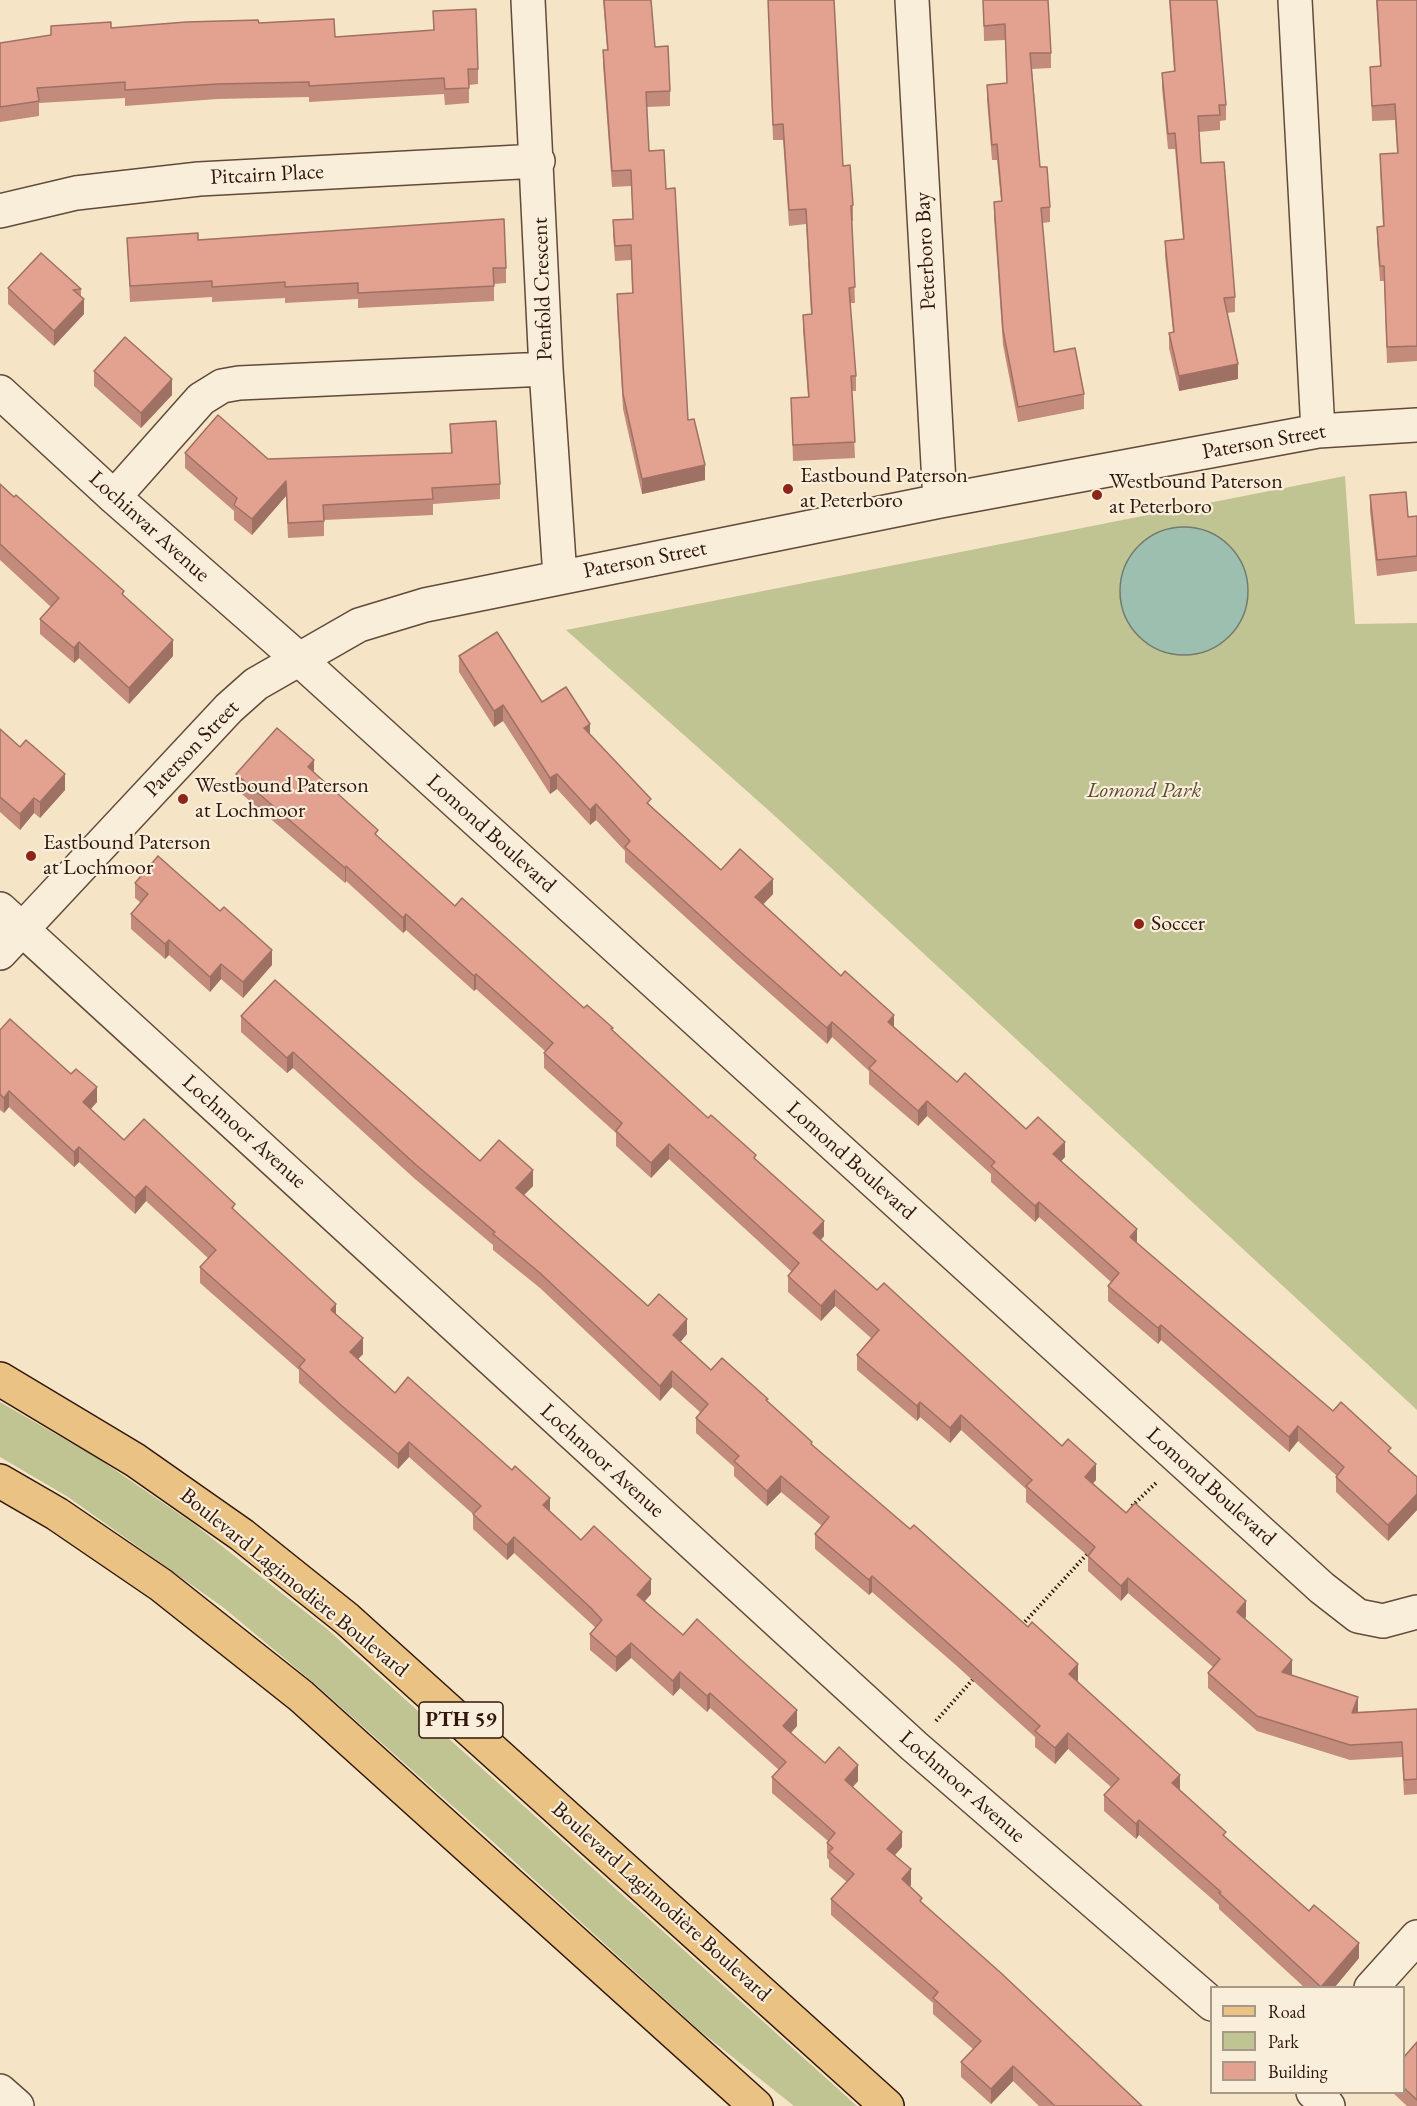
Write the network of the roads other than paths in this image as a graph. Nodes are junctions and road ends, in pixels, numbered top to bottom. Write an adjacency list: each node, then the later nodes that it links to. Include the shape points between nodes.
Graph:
1 (528, 0): 4 (street, Penfold Crescent)
2 (912, 0): 11 (street, Peterboro Bay)
3 (1295, 0): 9 (street)
4 (538, 161): 5 (street, Pitcairn Place, via 199,179 76,193); 6 (street, Penfold Crescent)
5 (0, 212)
6 (546, 369): 10 (street, via 222,386 201,399); 12 (street, Penfold Crescent)
7 (0, 392): 10 (street, Lochinvar Avenue)
8 (1417, 425): 9 (street, Paterson Street)
9 (1318, 431): 11 (street, Paterson Street)
10 (114, 497): 13 (street, Lochinvar Avenue)
11 (940, 501): 12 (street, Paterson Street)
12 (560, 577): 13 (street, Paterson Street, via 425,605 359,625)
13 (301, 661): 14 (street, Paterson Street, via 256,684 229,708); 18 (street, Lomond Boulevard, via 1322,1588 1358,1616 1383,1621)
14 (11, 920): 15 (street, Paterson Street); 21 (street, Lochmoor Avenue, via 914,1746)
15 (0, 953)
16 (0, 1379): 26 (main road, Boulevard Lagimodière Boulevard / PTH 59, via 135,1460 242,1535 347,1619)
17 (0, 1481): 25 (main road, via 57,1514 161,1585 301,1696)
18 (1417, 1612)
19 (1417, 1937): 20 (street)
20 (1373, 1986)
21 (1210, 2002)
22 (0, 2091): 24 (street)
23 (1315, 2094): 27 (street)
24 (17, 2106)
25 (756, 2106)
26 (887, 2106)
27 (1328, 2106)

